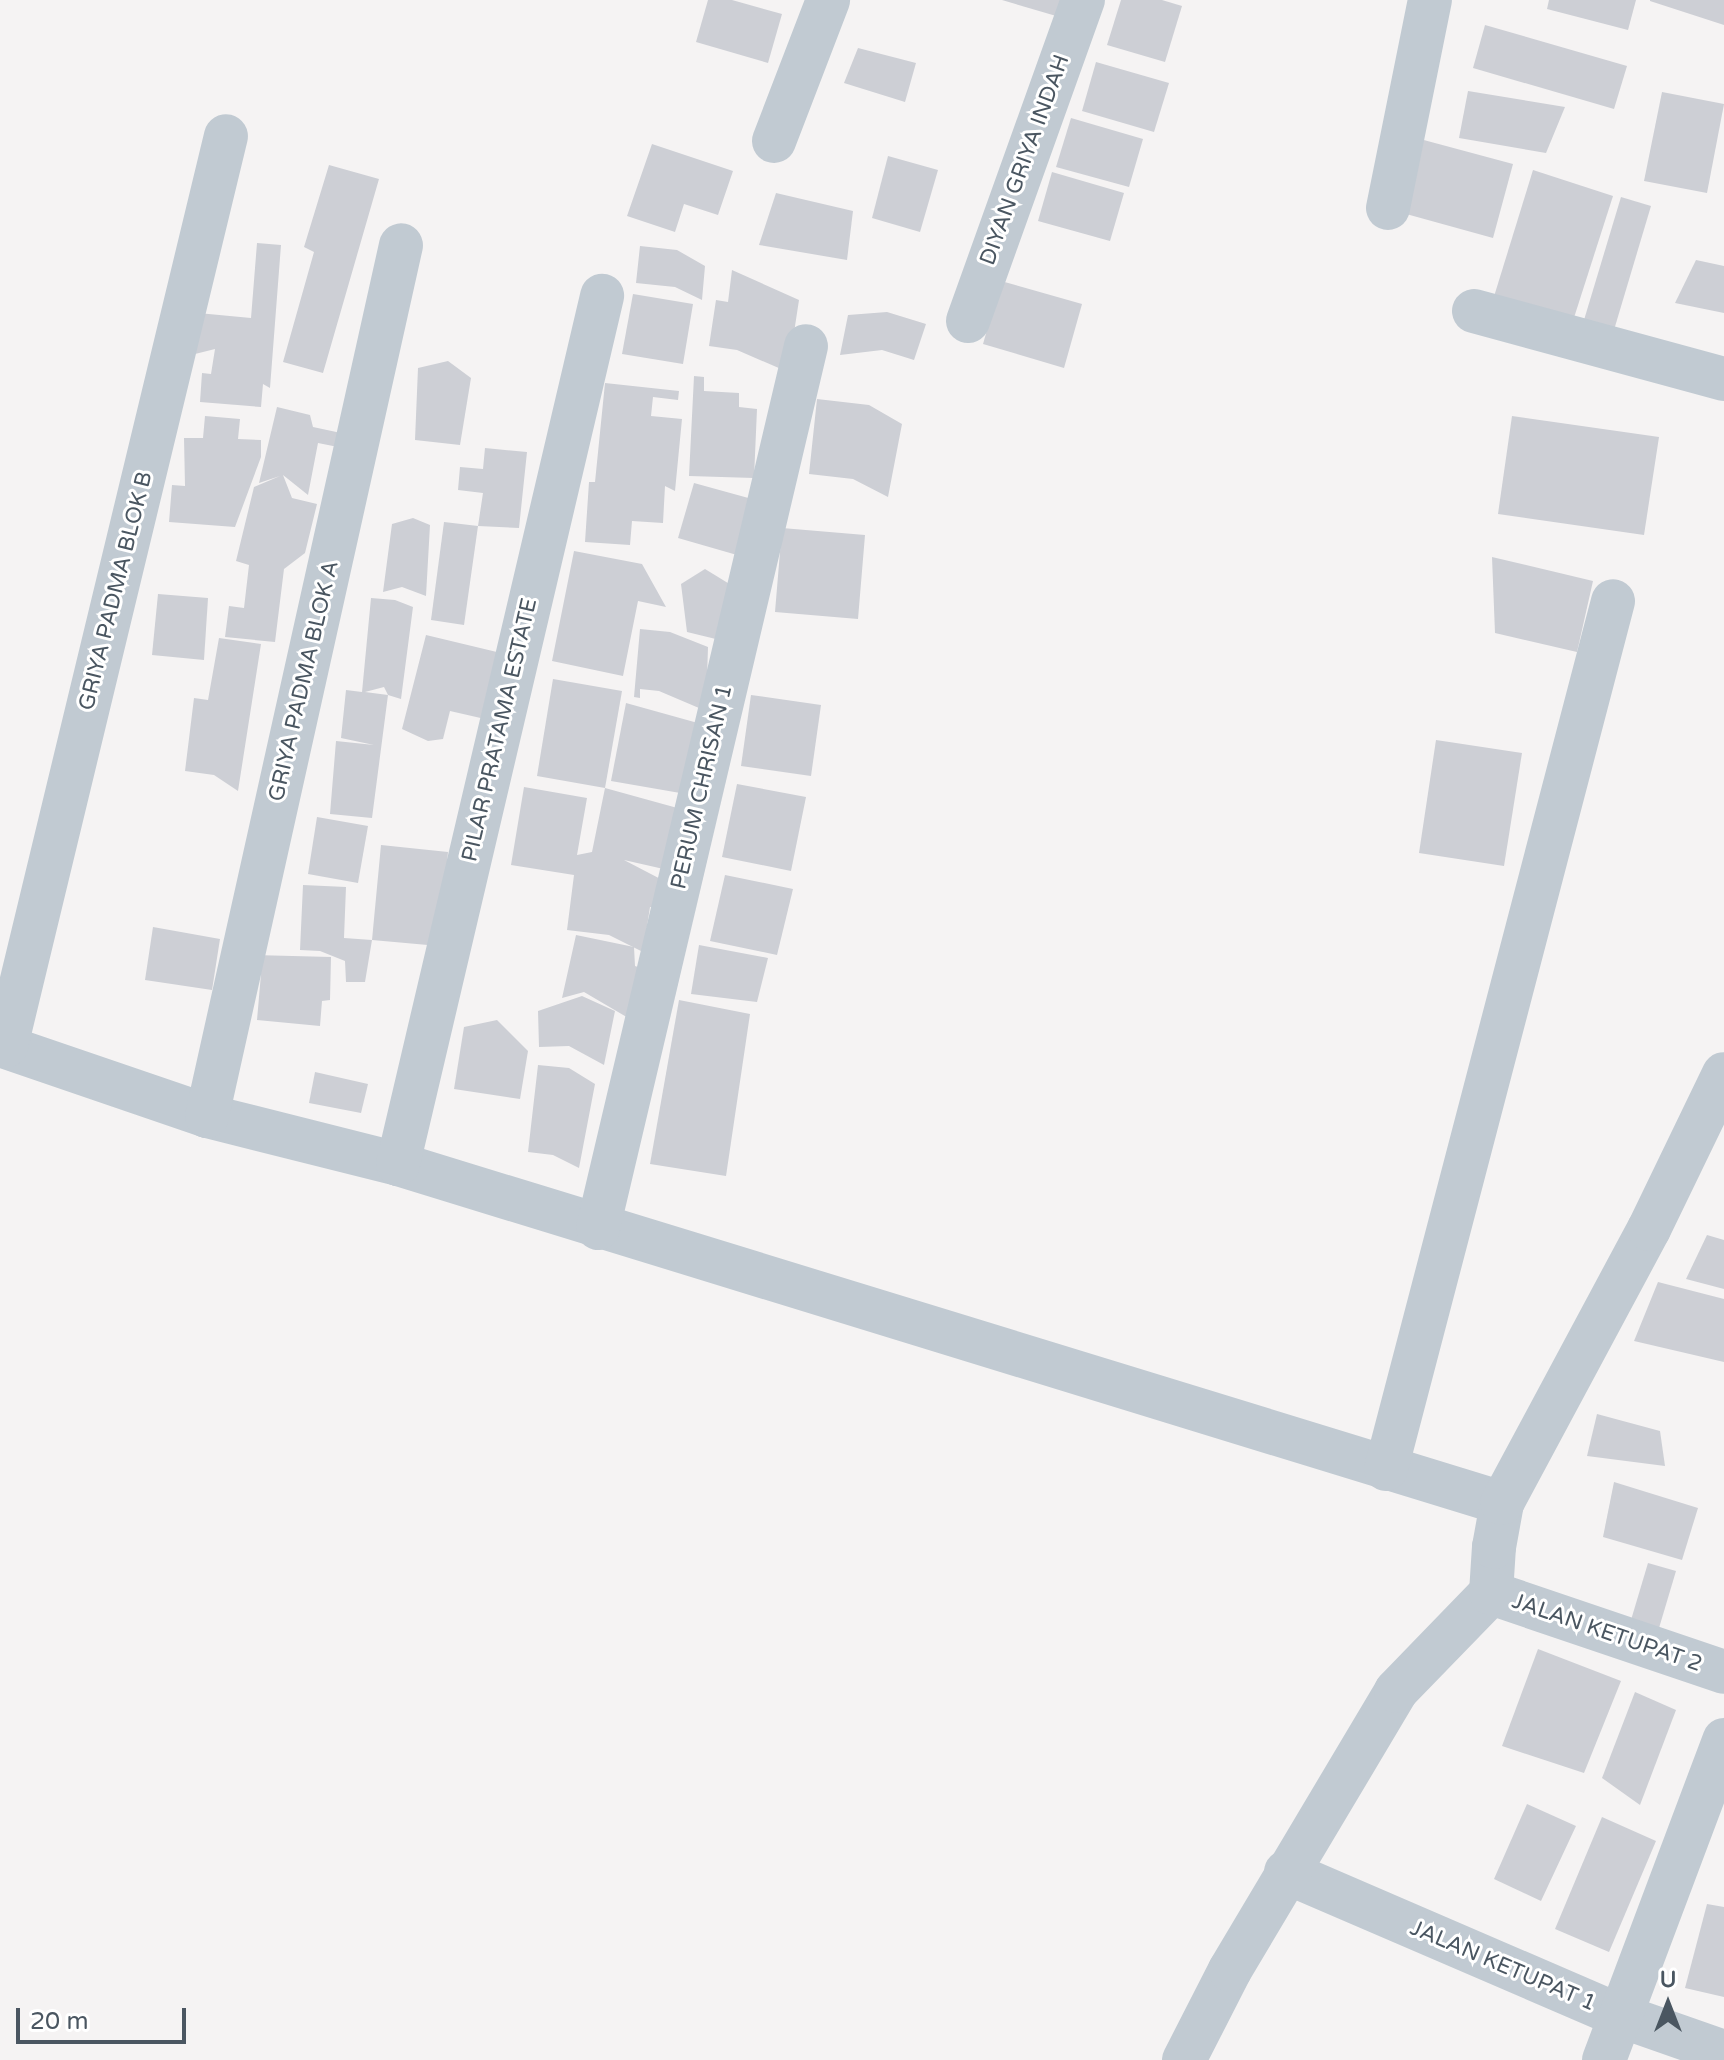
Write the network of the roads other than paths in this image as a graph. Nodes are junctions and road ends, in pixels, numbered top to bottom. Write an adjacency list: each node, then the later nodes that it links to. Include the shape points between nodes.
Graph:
1 (828, 0): 5 (street)
2 (1083, 0): 10 (street, DIYAN GRIYA INDAH)
3 (1430, 0): 6 (street)
4 (226, 136): 14 (street, GRIYA PADMA BLOK B)
5 (774, 141)
6 (1388, 208)
7 (401, 245): 16 (street, GRIYA PADMA BLOK A)
8 (602, 296): 17 (street, PILAR PRATAMA ESTATE)
9 (1474, 311): 12 (street)
10 (968, 321)
11 (806, 346): 18 (street, PERUM CHRISAN 1)
12 (1724, 379)
13 (1613, 601): 19 (street)
14 (3, 1045): 16 (street)
15 (1724, 1074): 20 (street, via 1649,1229)
16 (207, 1116): 17 (street)
17 (398, 1164): 18 (street)
18 (598, 1228): 19 (street)
19 (1386, 1469): 20 (street)
20 (1502, 1503): 21 (street)
21 (1491, 1593): 22 (street, JALAN KETUPAT 2); 24 (street, via 1396,1691)
22 (1724, 1672)
23 (1724, 1740): 25 (street)
24 (1286, 1872): 25 (street, JALAN KETUPAT 1); 27 (street)
25 (1621, 2016): 26 (street, JALAN KETUPAT 1); 28 (street)
26 (1724, 2052)
27 (1184, 2060)
28 (1604, 2060)

